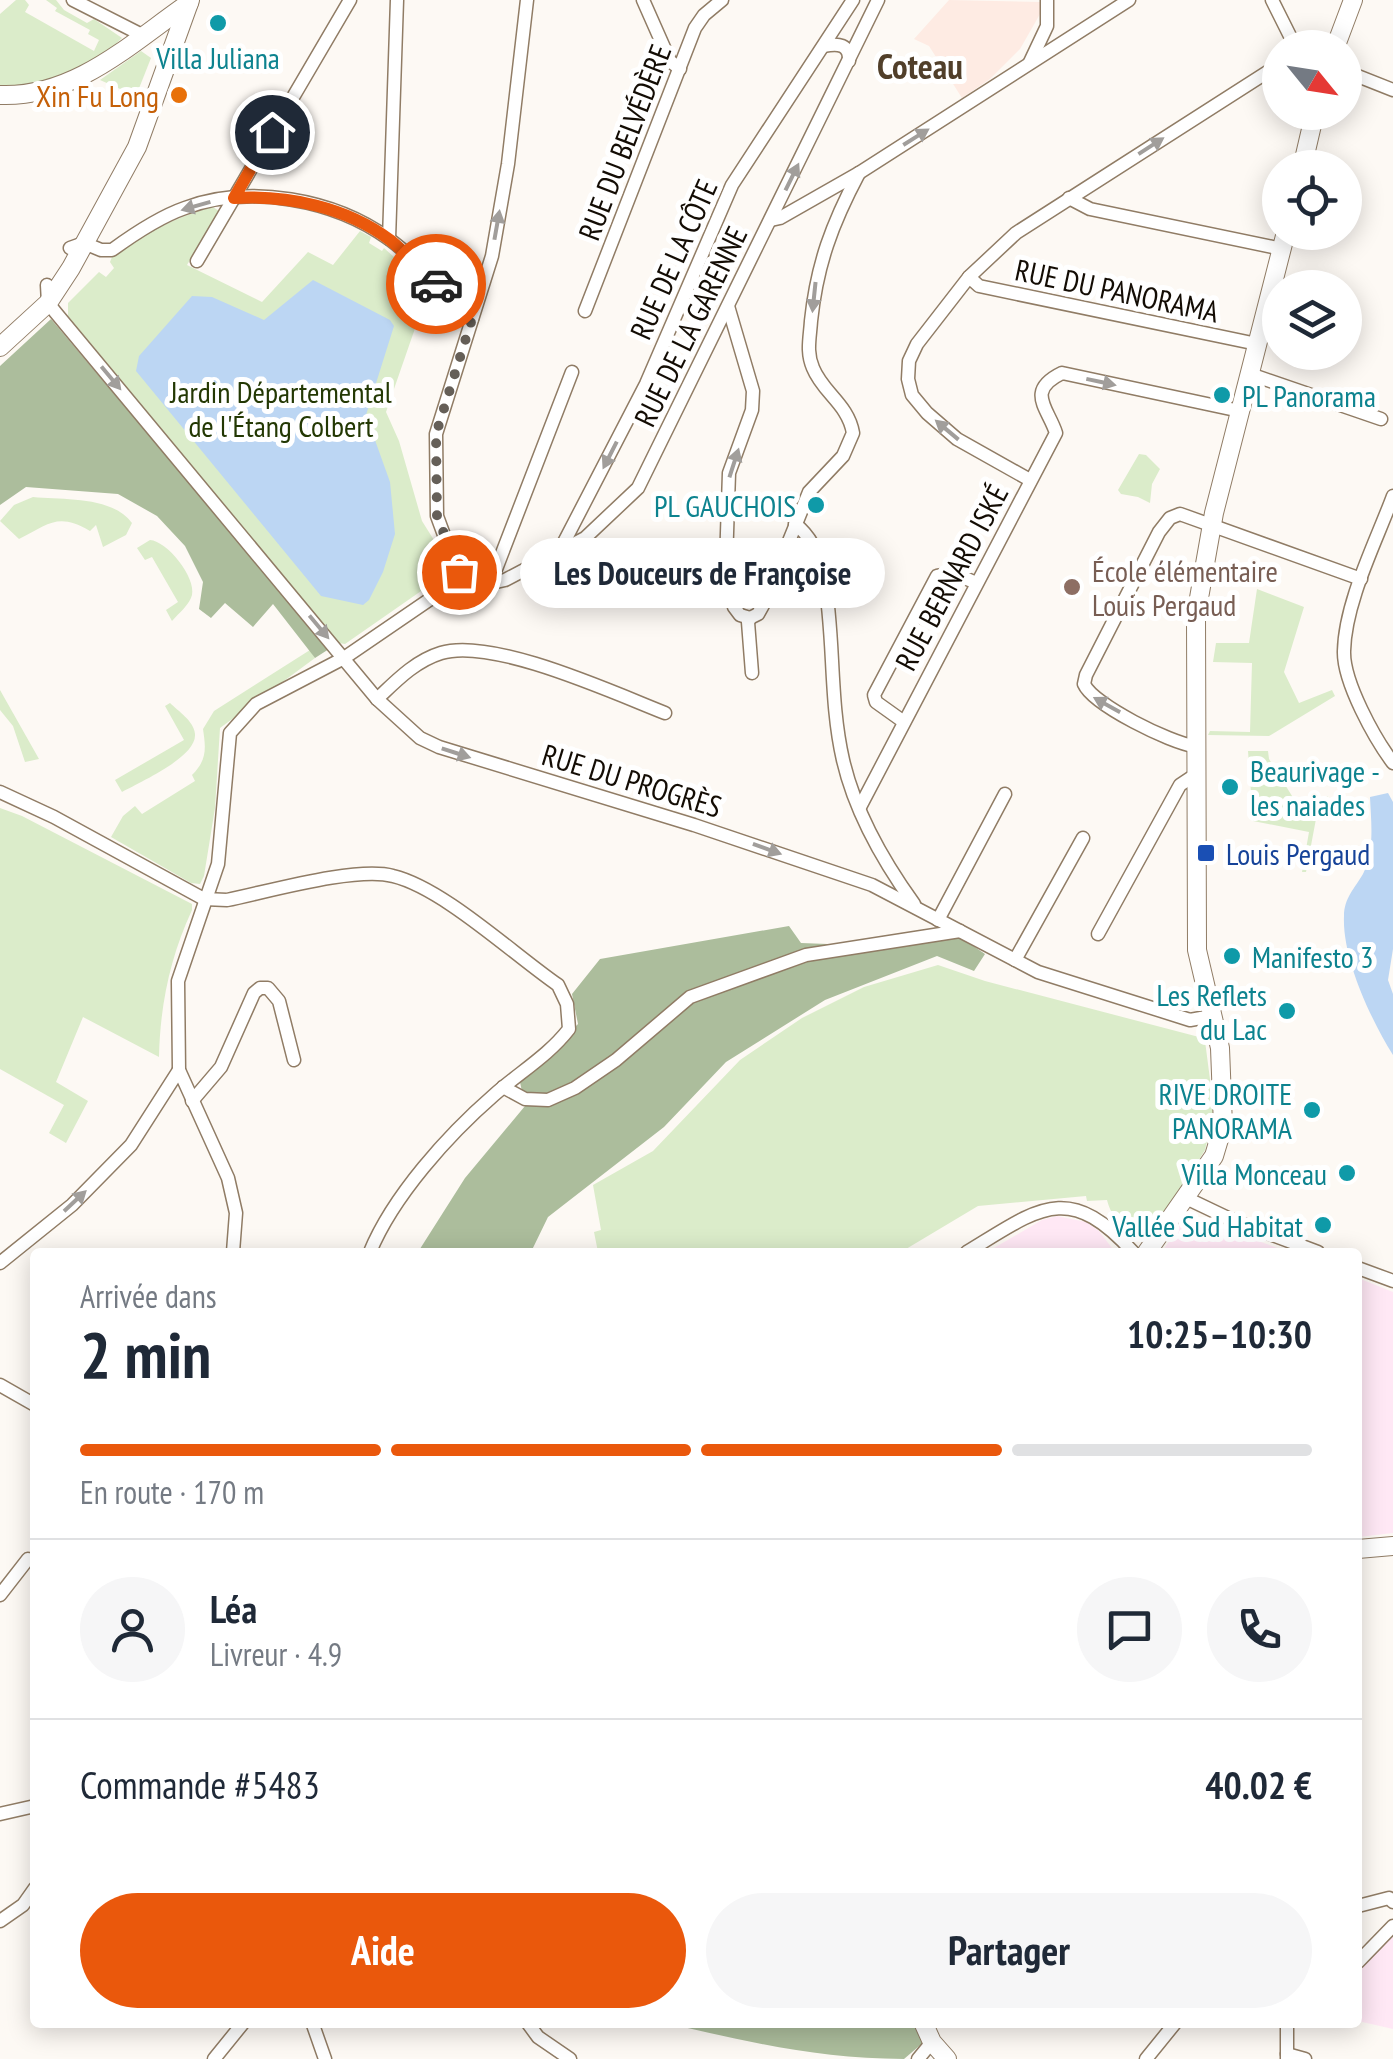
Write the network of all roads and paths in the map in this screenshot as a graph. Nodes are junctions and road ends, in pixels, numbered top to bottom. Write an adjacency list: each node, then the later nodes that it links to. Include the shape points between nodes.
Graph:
1 (73, 0): 18 (street)
2 (350, 0): 28 (street)
3 (397, 0): 32 (street)
4 (527, 0): 40 (street, one-way to 4, via 492,256 508,164)
5 (643, 0): 22 (street, via 670,61)
6 (722, 0): 22 (street, RUE DU BELVÉDÈRE, via 695,28)
7 (853, 0): 19 (street, RUE DE LA CÔTE)
8 (878, 0): 20 (street, RUE DE LA GARENNE)
9 (1047, 0): 21 (street, via 1047,26)
10 (1109, 0): 15 (street)
11 (1129, 0): 15 (street)
12 (1272, 0): 16 (street)
13 (1353, 0): 17 (street)
14 (190, 2): 18 (street); 33 (street, via 137,146)
15 (1092, 23): 21 (street)
16 (1287, 30)
17 (1342, 30)
18 (142, 36): 26 (street, via 76,80)
19 (824, 46): 20 (street, via 844,46); 52 (street, RUE DE LA CÔTE, one-way to 52, via 724,199 646,384)
20 (850, 61): 30 (street, RUE DE LA GARENNE, one-way to 20)
21 (1029, 65): 27 (street, one-way to 21)
22 (680, 68): 39 (street, RUE DU BELVÉDÈRE)
23 (1262, 75): 29 (street, RUE BERNARD ISKÉ, one-way to 23)
24 (1362, 78): 25 (street)
25 (1393, 90)
26 (0, 95)
27 (859, 173): 30 (street); 50 (street, one-way to 50, via 820,263 808,353 853,433 843,456 809,492)
28 (234, 198): 32 (street, via 308,203); 33 (street, one-way to 33, via 185,208 112,250); 35 (street)
29 (1069, 198): 31 (street, via 1090,209); 36 (street, RUE BERNARD ISKÉ)
30 (771, 220): 38 (street, RUE DE LA GARENNE)
31 (1262, 237)
32 (389, 239): 40 (street)
33 (77, 245): 37 (street)
34 (1282, 250): 42 (street)
35 (198, 261)
36 (969, 277): 42 (street, RUE DU PANORAMA, via 979,286); 48 (street, RUE BERNARD ISKÉ, one-way to 36, via 957,439 912,395 909,360 916,344)
37 (48, 294): 41 (street); 43 (street); 58 (street, RUE DU PROGRÈS, one-way to 58)
38 (728, 306): 52 (street, RUE DE LA GARENNE, via 638,488 595,531); 57 (street, one-way to 38, via 734,607 726,562 728,472 753,391)
39 (586, 311)
40 (472, 319): 55 (street, via 436,434 437,516)
41 (0, 334)
42 (1258, 344): 45 (street)
43 (0, 347)
44 (572, 372): 56 (street)
45 (1250, 374): 46 (street); 47 (street)
46 (1240, 411): 48 (street, one-way to 46, via 1056,433 1040,404 1042,390 1062,373); 51 (street)
47 (1381, 419)
48 (1030, 480): 54 (street, RUE BERNARD ISKÉ)
49 (1393, 496): 53 (street)
50 (795, 524): 57 (street, via 758,614); 68 (street, via 806,532 824,577 834,717)
51 (1212, 526): 53 (street); 63 (street, via 1196,616); 63 (street, one-way to 51, via 1093,698 1084,680 1170,518 1180,514)
52 (560, 550): 56 (street, RUE DE LA GARENNE)
53 (1362, 578): 64 (street, via 1343,655 1350,685)
54 (976, 583): 62 (street, RUE BERNARD ISKÉ); 62 (street, via 954,572 937,576 874,695)
55 (462, 584): 56 (street, RUE DE LA GARENNE); 58 (street)
56 (486, 584)
57 (750, 618): 59 (street)
58 (344, 658): 60 (street, RUE DU PROGRÈS); 73 (street, via 256,704 230,732 218,864)
59 (752, 672)
60 (377, 699): 61 (street, via 412,668 467,648 588,682); 72 (street, RUE DU PROGRÈS, one-way to 72, via 439,747 750,842)
61 (665, 713)
62 (904, 722): 68 (street, RUE BERNARD ISKÉ)
63 (1194, 746): 65 (street)
64 (1393, 763)
65 (1195, 775): 77 (street, via 1180,785 1144,844); 81 (street, via 1197,950)
66 (0, 792): 73 (street)
67 (1004, 794): 75 (street)
68 (860, 807): 70 (street)
69 (1083, 838): 80 (street)
70 (886, 862): 71 (street); 72 (street)
71 (896, 880): 72 (street); 74 (street)
72 (886, 892): 74 (street, RUE DU PROGRÈS)
73 (204, 899): 83 (street, via 178,982); 84 (street, via 360,874 392,875 435,894 558,986 567,1004 570,1029)
74 (916, 908): 75 (street, RUE DU PROGRÈS); 79 (street, via 916,926)
75 (934, 917): 76 (street, RUE DU PROGRÈS); 78 (street)
76 (960, 931): 78 (street); 80 (street, RUE DU PROGRÈS)
77 (1098, 934)
78 (915, 939): 79 (street)
79 (892, 942): 84 (street, via 806,955 690,997 616,1060 548,1100 525,1099)
80 (1015, 960): 81 (street, RUE DU PROGRÈS, via 1190,1020)
81 (1212, 1016): 86 (street, via 1223,1126 1214,1156)
82 (294, 1060): 85 (street, via 278,1002 260,988 222,1067)
83 (179, 1070): 85 (street); 93 (street, one-way to 83, via 131,1144)
84 (503, 1087): 88 (street, via 444,1140)
85 (192, 1101): 87 (street, via 228,1178)
86 (1186, 1198): 91 (street); 92 (street)
87 (234, 1248)
88 (372, 1248)
89 (974, 1248): 90 (street, via 1024,1218 1062,1207 1101,1220)
90 (1129, 1248)
91 (1150, 1248)
92 (1307, 1248)
93 (0, 1263)
94 (1362, 1269): 95 (street)
95 (1393, 1281)
96 (0, 1385): 97 (street)
97 (30, 1402)
98 (1393, 1546): 99 (street)
99 (1362, 1549)
100 (30, 1560): 101 (street)
101 (0, 1596)
102 (30, 1807): 103 (street)
103 (0, 1814)
104 (30, 1895): 107 (street)
105 (1393, 1902): 106 (street)
106 (1362, 1905)
107 (0, 1921)
108 (1393, 1926): 109 (street)
109 (1362, 1958)
110 (239, 2028): 118 (street)
111 (314, 2028): 119 (street)
112 (532, 2028): 120 (street)
113 (926, 2028): 116 (street)
114 (1171, 2028): 123 (street)
115 (1291, 2028): 117 (street)
116 (932, 2042): 121 (street); 122 (street)
117 (1287, 2056): 124 (street)
118 (214, 2059)
119 (325, 2059)
120 (570, 2059)
121 (918, 2059)
122 (948, 2059)
123 (1146, 2059)
124 (1306, 2059)

